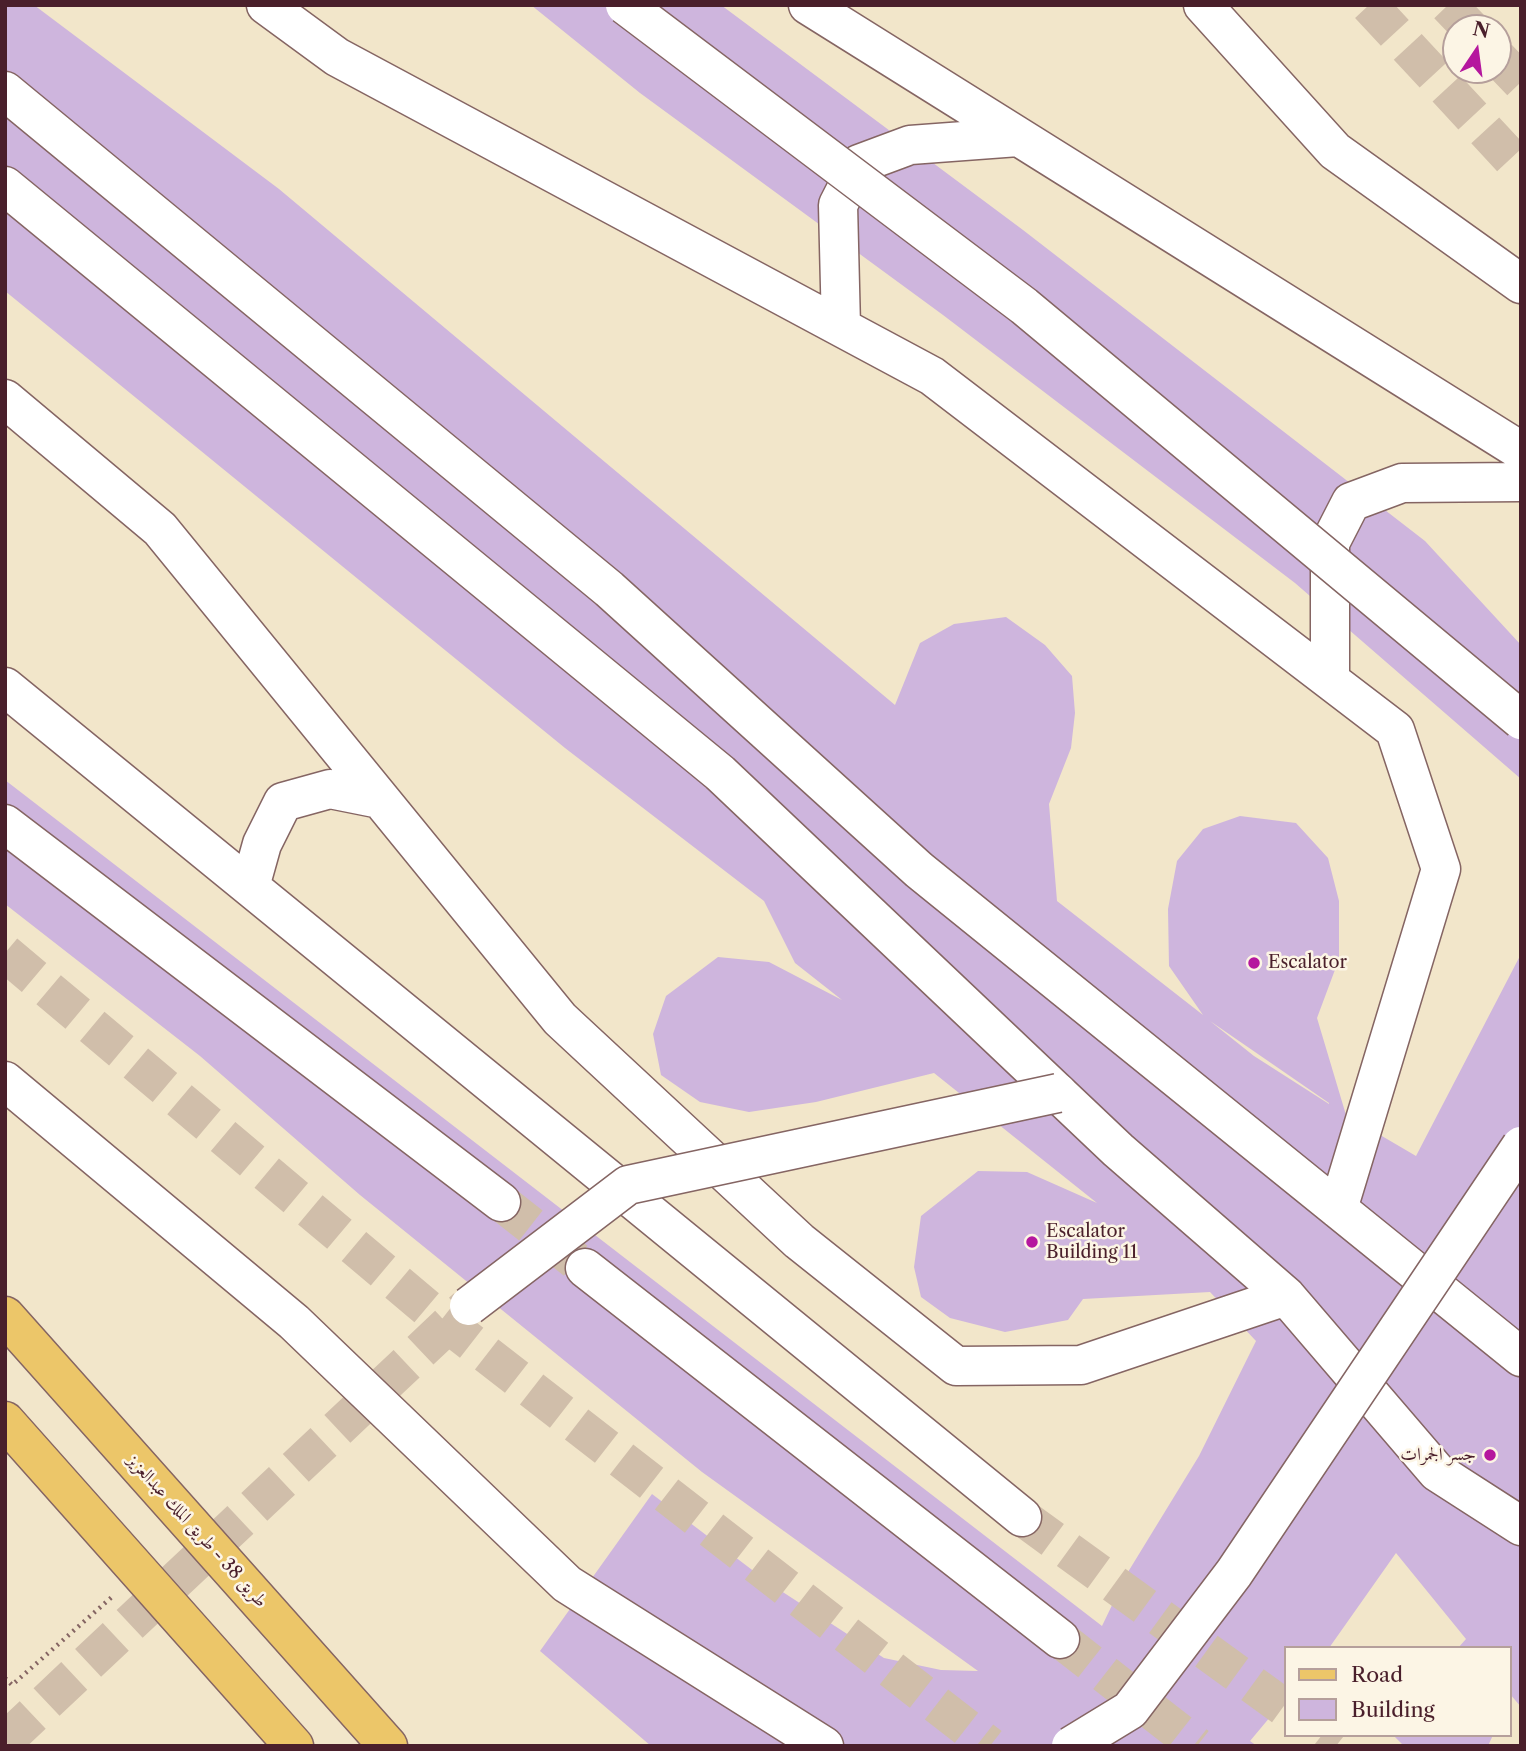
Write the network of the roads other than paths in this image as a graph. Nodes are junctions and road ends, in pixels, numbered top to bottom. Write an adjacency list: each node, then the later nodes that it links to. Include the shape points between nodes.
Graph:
1 (266, 5): 9 (street, via 337,57)
2 (625, 5): 15 (street, bridge, via 1024,306)
3 (808, 5): 6 (street)
4 (1203, 5): 8 (street, via 1335,151)
5 (5, 91): 23 (street, via 610,589 919,870)
6 (1017, 137): 9 (street, via 910,145 859,164 838,205); 11 (street)
7 (5, 186): 20 (street, via 720,774)
8 (1521, 284)
9 (841, 327): 13 (street, via 932,376)
10 (5, 399): 16 (street, via 160,529)
11 (1521, 451)
12 (1521, 482): 13 (street, via 1402,483 1351,502 1330,543)
13 (1330, 680): 23 (street, via 1395,730 1441,869)
14 (5, 687): 18 (street)
15 (1521, 720)
16 (380, 799): 18 (street, via 330,789 283,803 262,844); 25 (street, via 560,1018 799,1241 956,1366 1081,1365)
17 (5, 824): 22 (street)
18 (250, 887): 30 (street)
19 (5, 1082): 35 (street, via 294,1322 568,1584)
20 (1058, 1093): 25 (street); 26 (street, bridge, via 628,1185)
21 (1521, 1146): 36 (street, bridge, via 1226,1583 1130,1710)
22 (501, 1202)
23 (1338, 1209): 28 (street)
24 (585, 1268): 32 (street)
25 (1286, 1296): 31 (street, via 1437,1472)
26 (469, 1306)
27 (5, 1316): 34 (main road, طريق 38 - طريق الملك عبدالعزيز)
28 (1521, 1357)
29 (5, 1421): 33 (main road)
30 (1022, 1517)
31 (1521, 1526)
32 (1060, 1639)
33 (294, 1746)
34 (388, 1746)
35 (824, 1746)
36 (1071, 1746)

